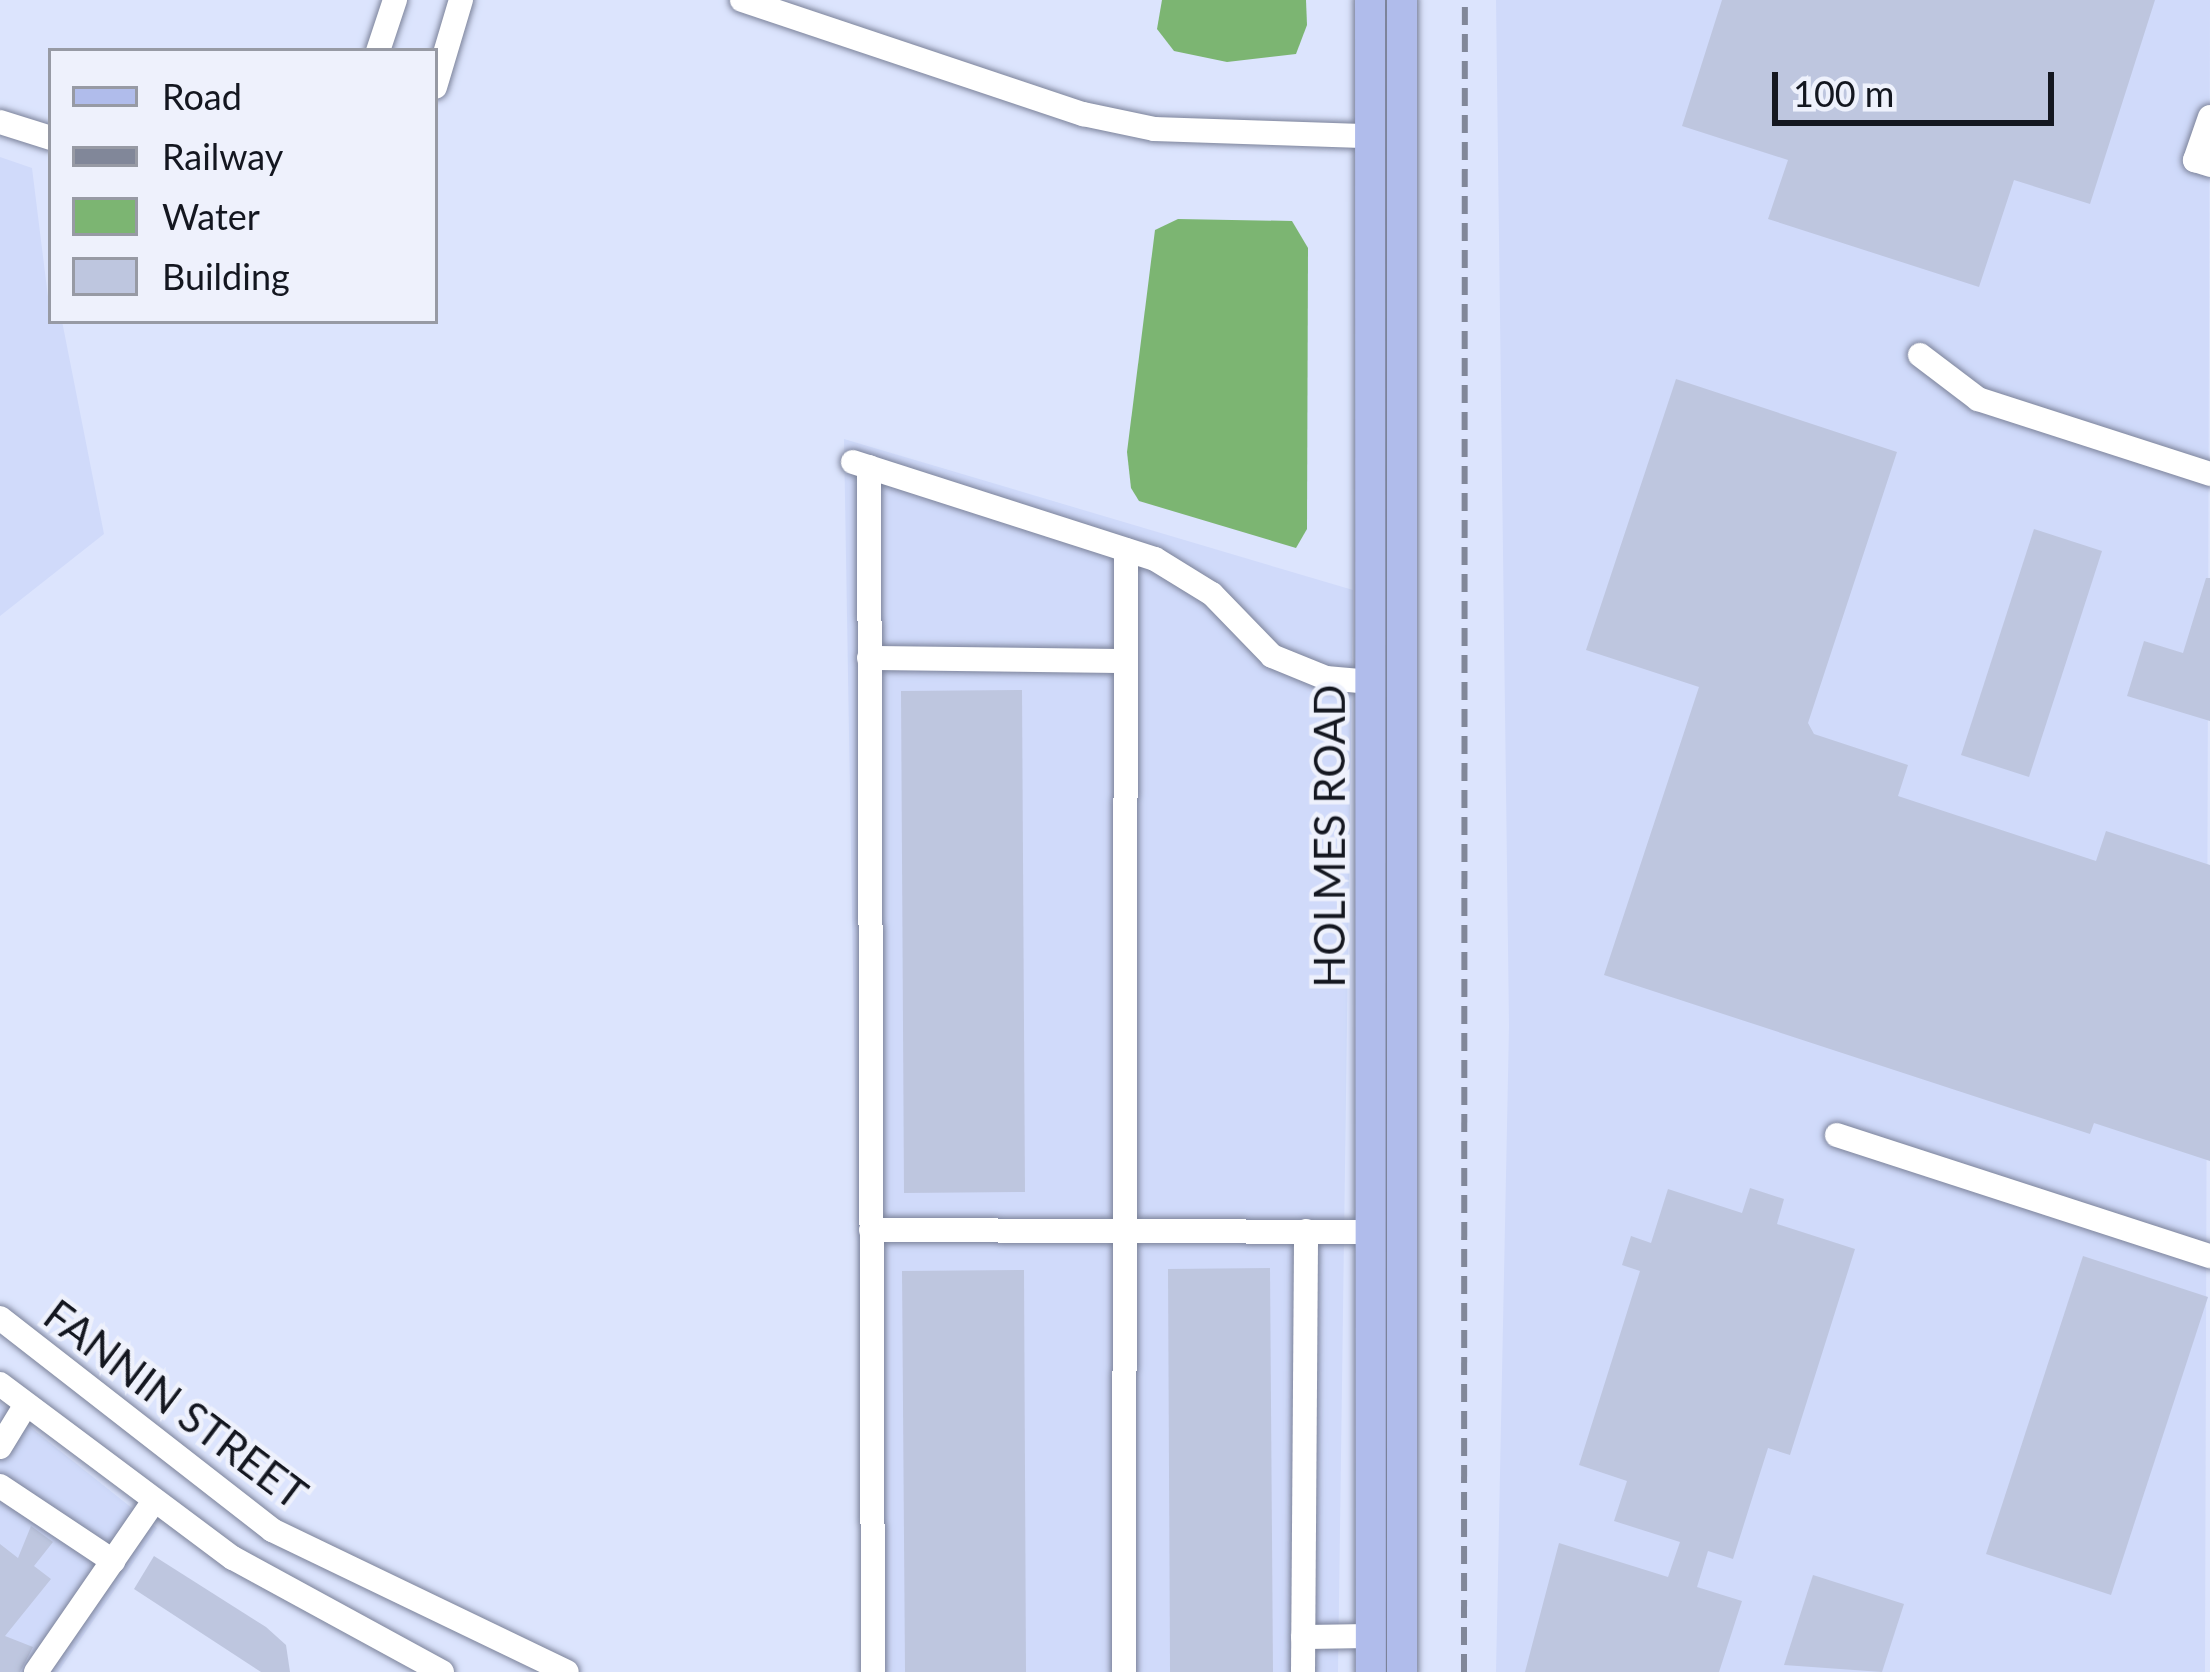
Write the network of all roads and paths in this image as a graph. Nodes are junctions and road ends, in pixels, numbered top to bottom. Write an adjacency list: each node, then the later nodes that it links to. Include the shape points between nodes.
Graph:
1 (395, 0): 6 (street)
2 (461, 0): 7 (street)
3 (742, 0): 11 (street, via 1083,114 1154,129)
4 (1370, 0): 11 (main road, HOLMES ROAD)
5 (1402, 0): 10 (main road, HOLMES ROAD)
6 (378, 48)
7 (438, 77)
8 (2210, 117): 13 (street, via 2195,160)
9 (0, 122): 12 (street)
10 (1402, 134): 11 (main road); 19 (main road, HOLMES ROAD)
11 (1370, 136): 20 (main road, HOLMES ROAD)
12 (48, 137)
13 (2210, 165)
14 (1920, 355): 15 (street, via 1978,399)
15 (2210, 474)
16 (1126, 550): 17 (street, via 861,464); 18 (street); 20 (street, via 1182,572 1272,656 1326,678)
17 (869, 658): 18 (street); 22 (street)
18 (1126, 661): 23 (street)
19 (1402, 680): 20 (main road); 25 (main road, HOLMES ROAD)
20 (1371, 682): 25 (main road, HOLMES ROAD)
21 (1838, 1135): 26 (street)
22 (871, 1229): 23 (street); 41 (street)
23 (1125, 1231): 24 (street); 42 (street)
24 (1306, 1231): 25 (street); 37 (street)
25 (1386, 1232): 36 (main road, HOLMES ROAD); 45 (main road, HOLMES ROAD)
26 (2210, 1256)
27 (0, 1318): 34 (street, FANNIN STREET, via 172,1461)
28 (0, 1384): 29 (street, FANNIN STREET)
29 (25, 1406): 30 (street); 32 (street, FANNIN STREET)
30 (0, 1447)
31 (0, 1486): 33 (street)
32 (152, 1504): 33 (street); 35 (street, FANNIN STREET)
33 (113, 1561): 38 (street)
34 (332, 1564): 35 (street); 40 (street, FANNIN STREET)
35 (309, 1603): 39 (street, FANNIN STREET)
36 (1372, 1636): 37 (street); 44 (main road, HOLMES ROAD)
37 (1303, 1637): 43 (street)
38 (36, 1672)
39 (442, 1672)
40 (567, 1672)
41 (873, 1672)
42 (1124, 1672)
43 (1303, 1672)
44 (1371, 1672)
45 (1402, 1672)

